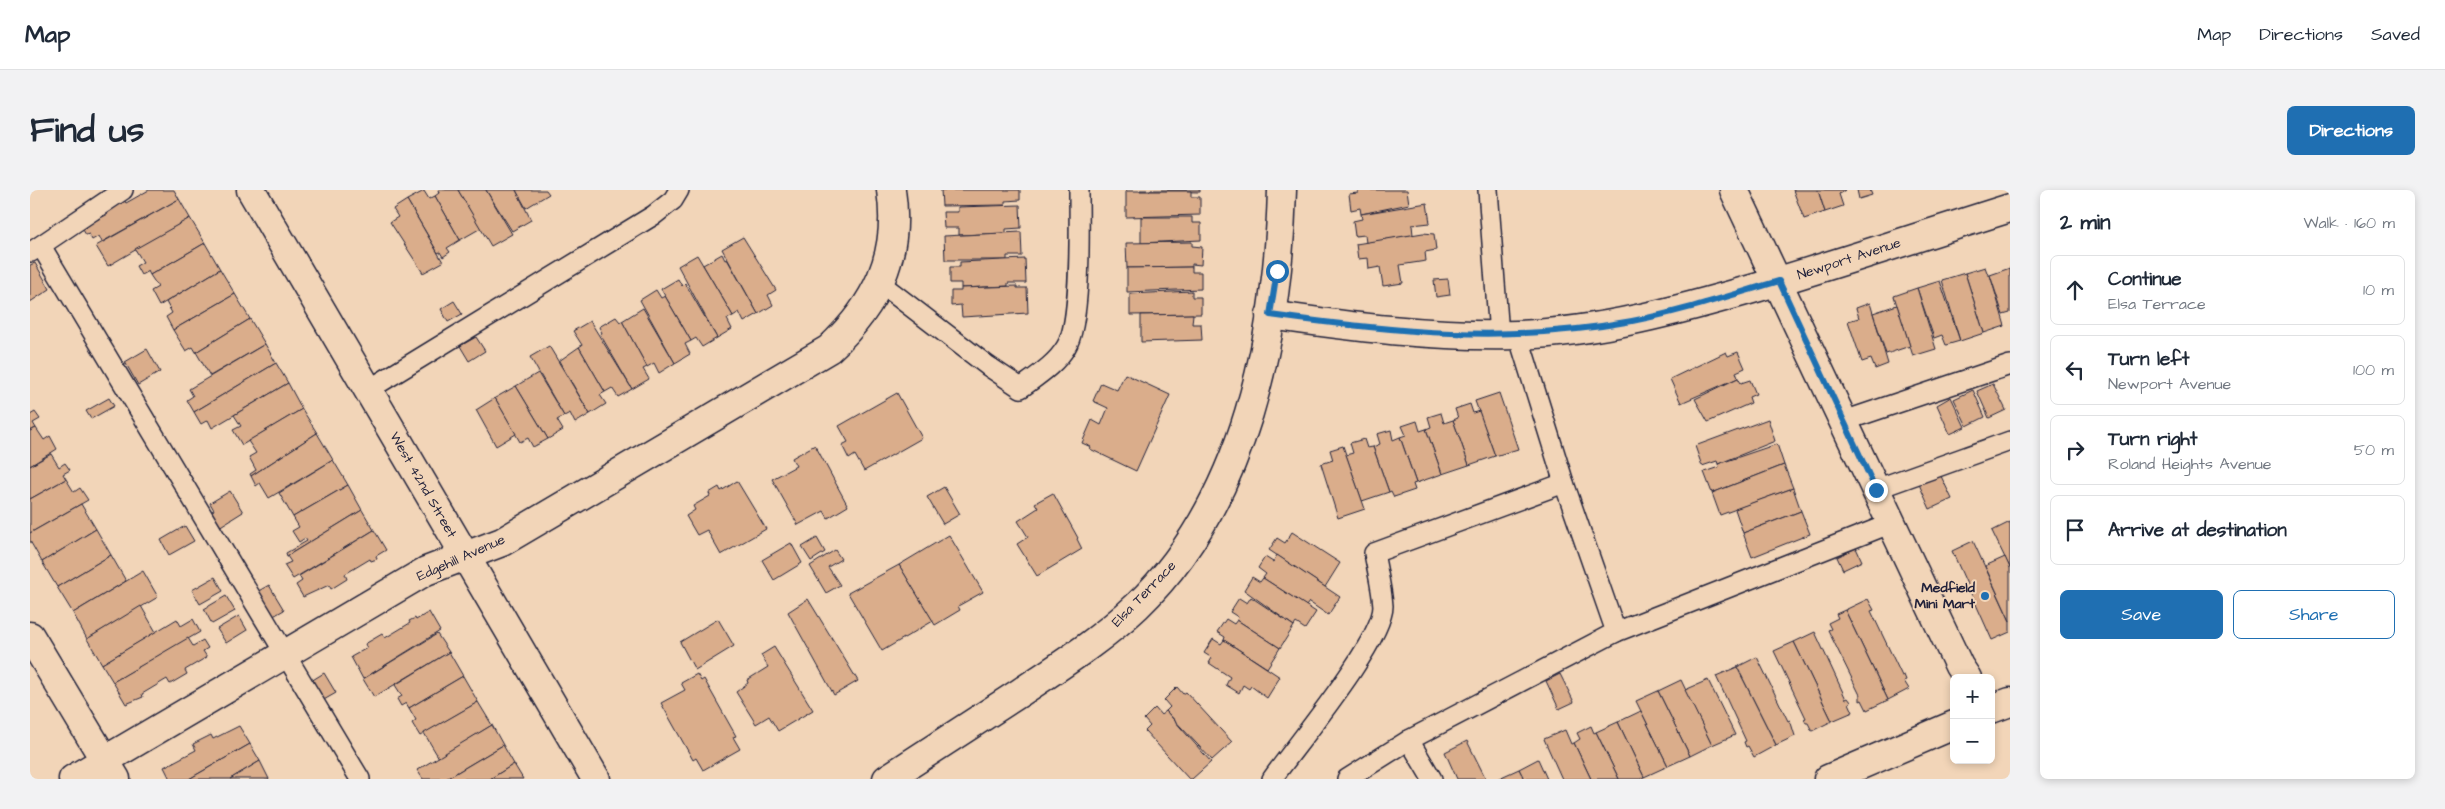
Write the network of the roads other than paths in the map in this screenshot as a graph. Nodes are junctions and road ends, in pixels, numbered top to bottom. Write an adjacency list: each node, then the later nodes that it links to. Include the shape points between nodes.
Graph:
1 (123, 190): 10 (lane)
2 (680, 190): 16 (lane, via 654,215)
3 (891, 190): 12 (street, Edgehill Avenue, via 893,234 889,259)
4 (1078, 190): 12 (lane, via 1078,274 1068,345 1021,388)
5 (1282, 190): 13 (street, Elsa Terrace, via 1277,271)
6 (1488, 190): 14 (lane)
7 (1734, 190): 11 (street)
8 (256, 192): 16 (street, West 42nd Street)
9 (2010, 208): 11 (street, Newport Avenue)
10 (35, 250): 25 (lane)
11 (1779, 281): 14 (street, Newport Avenue, via 1633,321); 17 (street)
12 (880, 283): 22 (street, Edgehill Avenue, via 865,310 829,349 502,542)
13 (1270, 315): 14 (street, Newport Avenue, via 1416,333); 33 (street, Elsa Terrace, via 1260,370 1244,428 1224,481 1198,531 1169,572 1100,638)
14 (1509, 334): 19 (lane)
15 (2010, 365): 17 (lane)
16 (368, 390): 22 (street, West 42nd Street)
17 (1844, 421): 20 (street)
18 (2010, 441): 20 (lane)
19 (1564, 482): 23 (lane); 34 (lane, via 1374,553 1383,606 1379,626 1329,703)
20 (1876, 490): 21 (street)
21 (1892, 523): 23 (lane); 26 (street)
22 (465, 556): 25 (street, Edgehill Avenue, via 426,571); 32 (street, West 42nd Street)
23 (1616, 632): 28 (lane)
24 (30, 636): 29 (street)
25 (284, 653): 29 (street, Edgehill Avenue); 31 (lane)
26 (1964, 674)
27 (1950, 727): 37 (street)
28 (1409, 740): 35 (lane); 36 (lane)
29 (110, 770): 30 (street, Edgehill Avenue)
30 (73, 779)
31 (360, 779)
32 (596, 779)
33 (887, 779)
34 (1272, 779)
35 (1347, 779)
36 (1432, 779)
37 (1828, 779)

